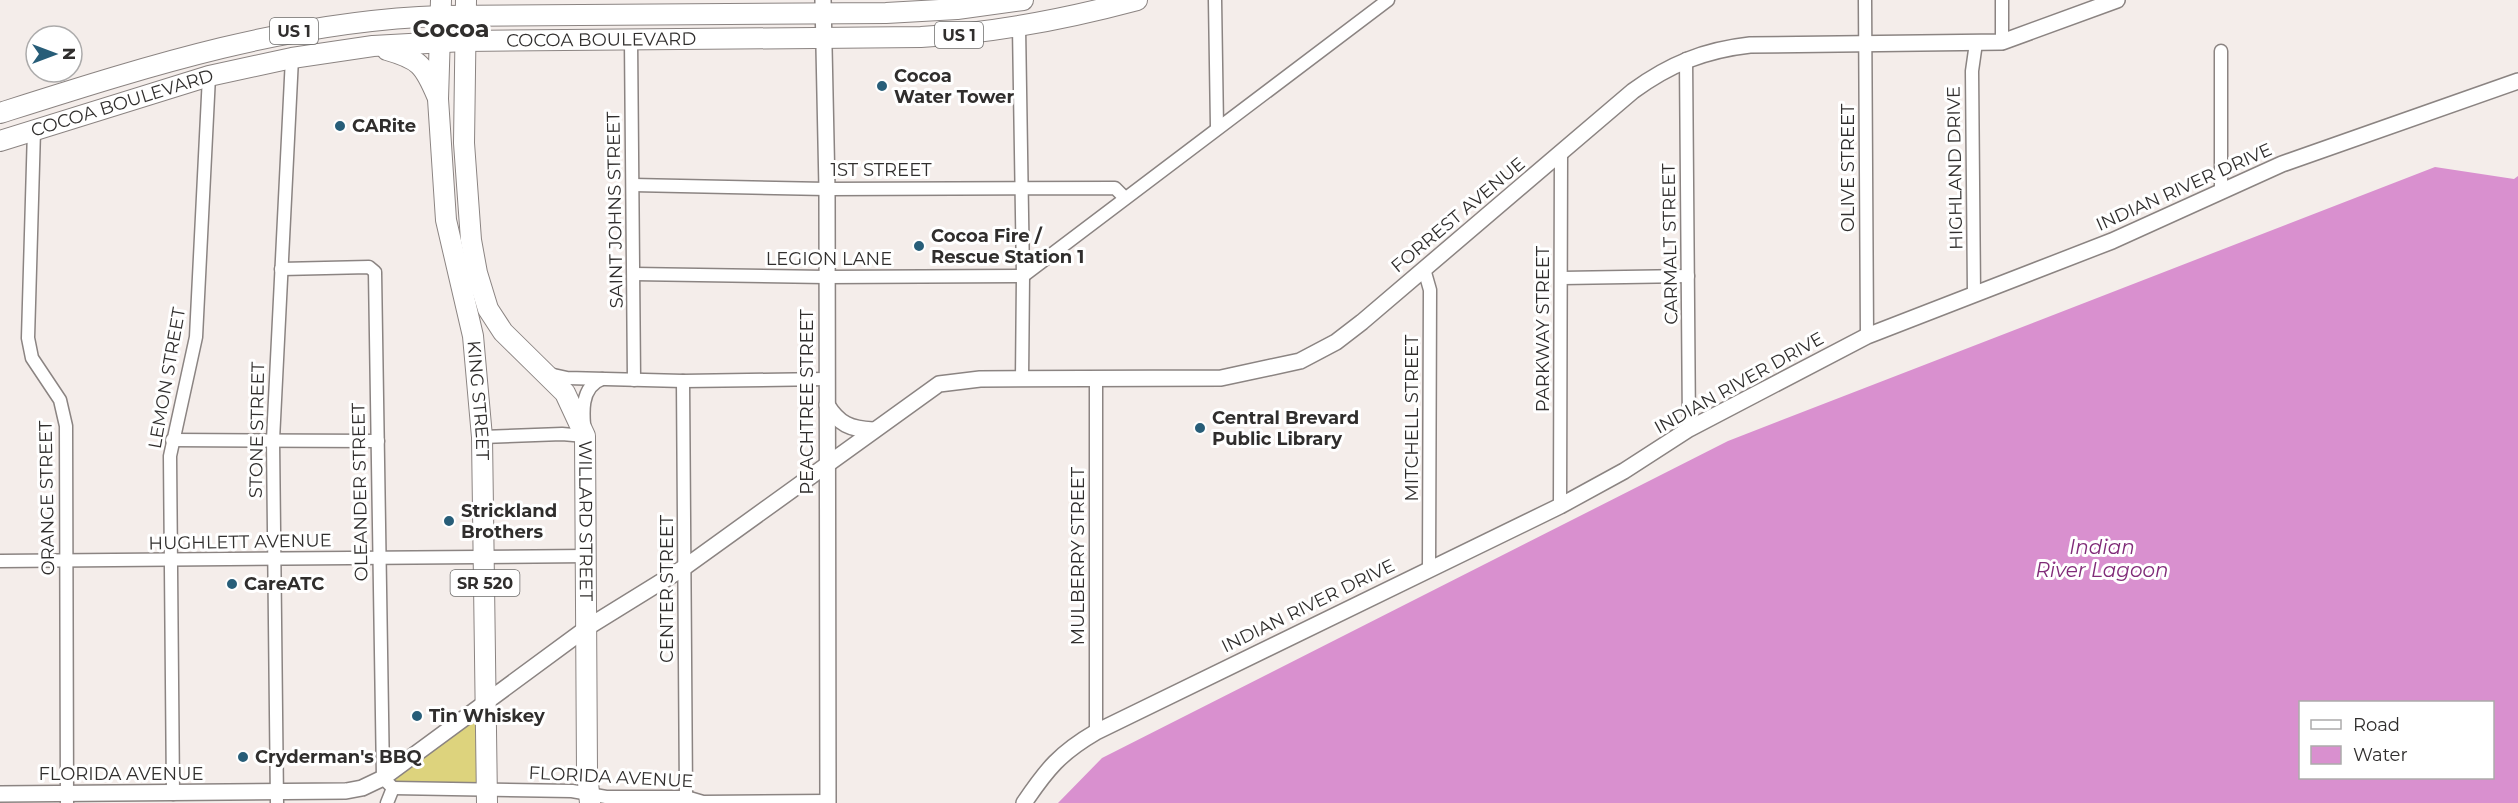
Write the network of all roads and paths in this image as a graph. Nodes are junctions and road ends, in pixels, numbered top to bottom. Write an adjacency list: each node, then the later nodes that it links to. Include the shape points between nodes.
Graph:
1 (1020, 0): 8 (main road, COCOA BOULEVARD / US 1, via 921,12)
2 (1137, 0): 11 (main road, COCOA BOULEVARD / US 1)
3 (1215, 0): 28 (street)
4 (1388, 0): 28 (street)
5 (1865, 0): 18 (street, OLIVE STREET)
6 (2002, 0): 16 (street)
7 (2117, 0): 16 (street, FORREST AVENUE)
8 (823, 7): 10 (main road, COCOA BOULEVARD / US 1); 12 (street, PEACHTREE STREET)
9 (441, 8): 10 (main road, COCOA BOULEVARD / US 1); 15 (main road, KING STREET / SR 520); 25 (main road, COCOA BOULEVARD / US 1, via 254,38)
10 (466, 8): 14 (main road)
11 (1019, 27): 12 (main road, COCOA BOULEVARD / US 1, via 921,38); 33 (street)
12 (823, 39): 13 (main road, COCOA BOULEVARD / US 1); 34 (street, PEACHTREE STREET)
13 (632, 40): 14 (main road, COCOA BOULEVARD / US 1); 32 (street, SAINT JOHNS STREET)
14 (465, 41): 15 (main road, COCOA BOULEVARD / US 1); 46 (main road, WILLARD STREET, via 465,143 477,273 488,309 503,332)
15 (440, 42): 19 (main road, COCOA BOULEVARD / US 1); 26 (main road, KING STREET / SR 520)
16 (2002, 42): 17 (street, FORREST AVENUE)
17 (1976, 43): 18 (street, FORREST AVENUE); 44 (street, HIGHLAND DRIVE, via 1972,71)
18 (1865, 44): 22 (street, FORREST AVENUE, via 1750,45); 45 (street, OLIVE STREET)
19 (373, 46): 21 (main road, COCOA BOULEVARD / US 1); 26 (main road, via 420,63)
20 (2222, 51): 35 (street)
21 (292, 58): 23 (main road, COCOA BOULEVARD / US 1); 37 (street, STONE STREET)
22 (1686, 59): 31 (street, FORREST AVENUE, via 1633,90); 41 (street, CARMALT STREET)
23 (209, 76): 29 (main road, COCOA BOULEVARD / US 1); 58 (street, LEMON STREET, via 196,337)
24 (2518, 81): 35 (street, INDIAN RIVER DRIVE, via 2282,164)
25 (63, 93): 27 (main road, COCOA BOULEVARD / US 1); 29 (main road)
26 (438, 99): 57 (main road, KING STREET / SR 520, via 446,220 473,336)
27 (0, 113)
28 (1217, 127): 36 (street)
29 (34, 130): 30 (main road, COCOA BOULEVARD / US 1); 69 (street, ORANGE STREET, via 28,338 32,358 60,400 66,426)
30 (0, 141)
31 (1561, 152): 38 (street, FORREST AVENUE); 43 (street, PARKWAY STREET)
32 (633, 185): 34 (street, 1ST STREET); 39 (street, SAINT JOHNS STREET)
33 (1020, 188): 34 (street, 1ST STREET); 36 (street, 1ST STREET, via 1115,188); 40 (street)
34 (827, 189): 42 (street, PEACHTREE STREET)
35 (2221, 190): 44 (street, INDIAN RIVER DRIVE, via 2112,241)
36 (1125, 198): 40 (street)
37 (281, 268): 59 (street, STONE STREET); 60 (street, OLEANDER STREET, via 369,267 375,272)
38 (1424, 269): 50 (street, FORREST AVENUE, via 1336,342 1300,361 1221,378); 71 (street, MITCHELL STREET, via 1430,290)
39 (634, 274): 42 (street, LEGION LANE); 51 (street, SAINT JOHNS STREET)
40 (1023, 276): 42 (street, LEGION LANE); 49 (street)
41 (1689, 276): 43 (street); 54 (street, CARMALT STREET)
42 (826, 278): 48 (street, PEACHTREE STREET)
43 (1562, 278): 62 (street, PARKWAY STREET)
44 (1974, 294): 45 (street, INDIAN RIVER DRIVE)
45 (1867, 336): 54 (street, INDIAN RIVER DRIVE)
46 (549, 374): 47 (street); 56 (main road, WILLARD STREET, via 566,393)
47 (602, 379): 51 (street); 56 (street, via 590,388 585,400)
48 (827, 379): 52 (street); 53 (street, PEACHTREE STREET)
49 (1022, 379): 50 (street, FORREST AVENUE); 55 (street, FORREST AVENUE, via 939,384)
50 (1096, 379): 74 (street, MULBERRY STREET)
51 (634, 380): 52 (street)
52 (684, 381): 70 (street, CENTER STREET)
53 (826, 403): 55 (street, via 837,420 853,429); 61 (street, PEACHTREE STREET)
54 (1689, 429): 62 (street, INDIAN RIVER DRIVE)
55 (873, 430): 61 (street, FORREST AVENUE)
56 (585, 436): 57 (street); 63 (main road, WILLARD STREET)
57 (482, 437): 64 (main road, KING STREET / SR 520)
58 (172, 440): 59 (street); 67 (street, LEMON STREET)
59 (273, 440): 60 (street); 66 (street, STONE STREET)
60 (378, 441): 65 (street, OLEANDER STREET)
61 (826, 464): 70 (street, FORREST AVENUE); 83 (street, PEACHTREE STREET)
62 (1560, 506): 71 (street, INDIAN RIVER DRIVE)
63 (588, 556): 64 (street, HUGHLETT AVENUE); 72 (main road, WILLARD STREET)
64 (484, 557): 65 (street, HUGHLETT AVENUE); 73 (main road, KING STREET / SR 520)
65 (378, 558): 66 (street, HUGHLETT AVENUE); 75 (street, OLEANDER STREET)
66 (274, 559): 67 (street, HUGHLETT AVENUE); 81 (street, STONE STREET)
67 (170, 560): 69 (street, HUGHLETT AVENUE); 77 (street, LEMON STREET)
68 (0, 561): 69 (street, HUGHLETT AVENUE)
69 (67, 561): 80 (street, ORANGE STREET)
70 (686, 567): 72 (street, FORREST AVENUE); 79 (street, CENTER STREET)
71 (1429, 568): 74 (street, INDIAN RIVER DRIVE)
72 (588, 627): 73 (street, FORREST AVENUE); 82 (main road, WILLARD STREET)
73 (486, 702): 75 (street, FORREST AVENUE); 78 (main road, KING STREET / SR 520)
74 (1096, 732): 85 (street, INDIAN RIVER DRIVE, via 1067,749)
75 (388, 783): 78 (street, FLORIDA AVENUE, via 473,788); 81 (street, FLORIDA AVENUE); 84 (street, OLEANDER STREET)
76 (0, 794): 80 (street, FLORIDA AVENUE)
77 (173, 794): 80 (street, FLORIDA AVENUE); 81 (street, FLORIDA AVENUE)
78 (487, 797): 82 (street, FLORIDA AVENUE)
79 (686, 797): 82 (street, FLORIDA AVENUE); 83 (street, FLORIDA AVENUE, via 703,802)
80 (67, 798)
81 (277, 798)
82 (589, 798)
83 (828, 802)
84 (387, 803)
85 (1024, 803)

